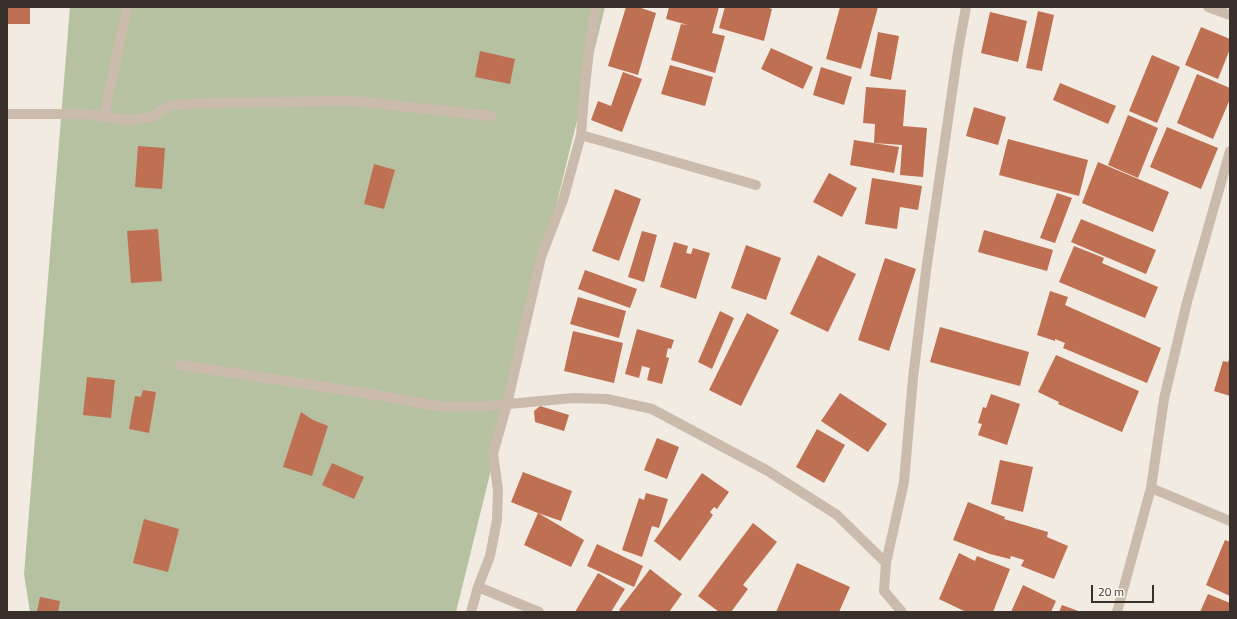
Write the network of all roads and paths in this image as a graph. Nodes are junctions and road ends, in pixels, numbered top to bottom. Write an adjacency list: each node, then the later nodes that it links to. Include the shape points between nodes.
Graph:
1 (127, 7): 8 (street)
2 (596, 7): 9 (street)
3 (966, 7): 16 (street, via 925,278 904,482)
4 (1208, 7): 5 (street)
5 (1230, 15)
6 (7, 114): 8 (street, via 85,114)
7 (492, 116): 8 (street, via 346,101 171,105 151,117 129,120)
8 (104, 117)
9 (581, 135): 11 (street); 13 (street, via 563,200 541,256)
10 (1230, 151): 14 (street, via 1187,302 1164,398)
11 (756, 185)
12 (180, 364): 13 (street, via 444,407)
13 (507, 404): 16 (street, via 573,398 607,399 652,409 768,470 831,511); 17 (street, via 493,454 498,490 497,520 490,556)
14 (1151, 488): 15 (street); 21 (street)
15 (1230, 521)
16 (886, 563): 20 (street, via 884,590)
17 (478, 587): 18 (street); 19 (street)
18 (471, 612)
19 (539, 612)
20 (902, 612)
21 (1117, 612)

